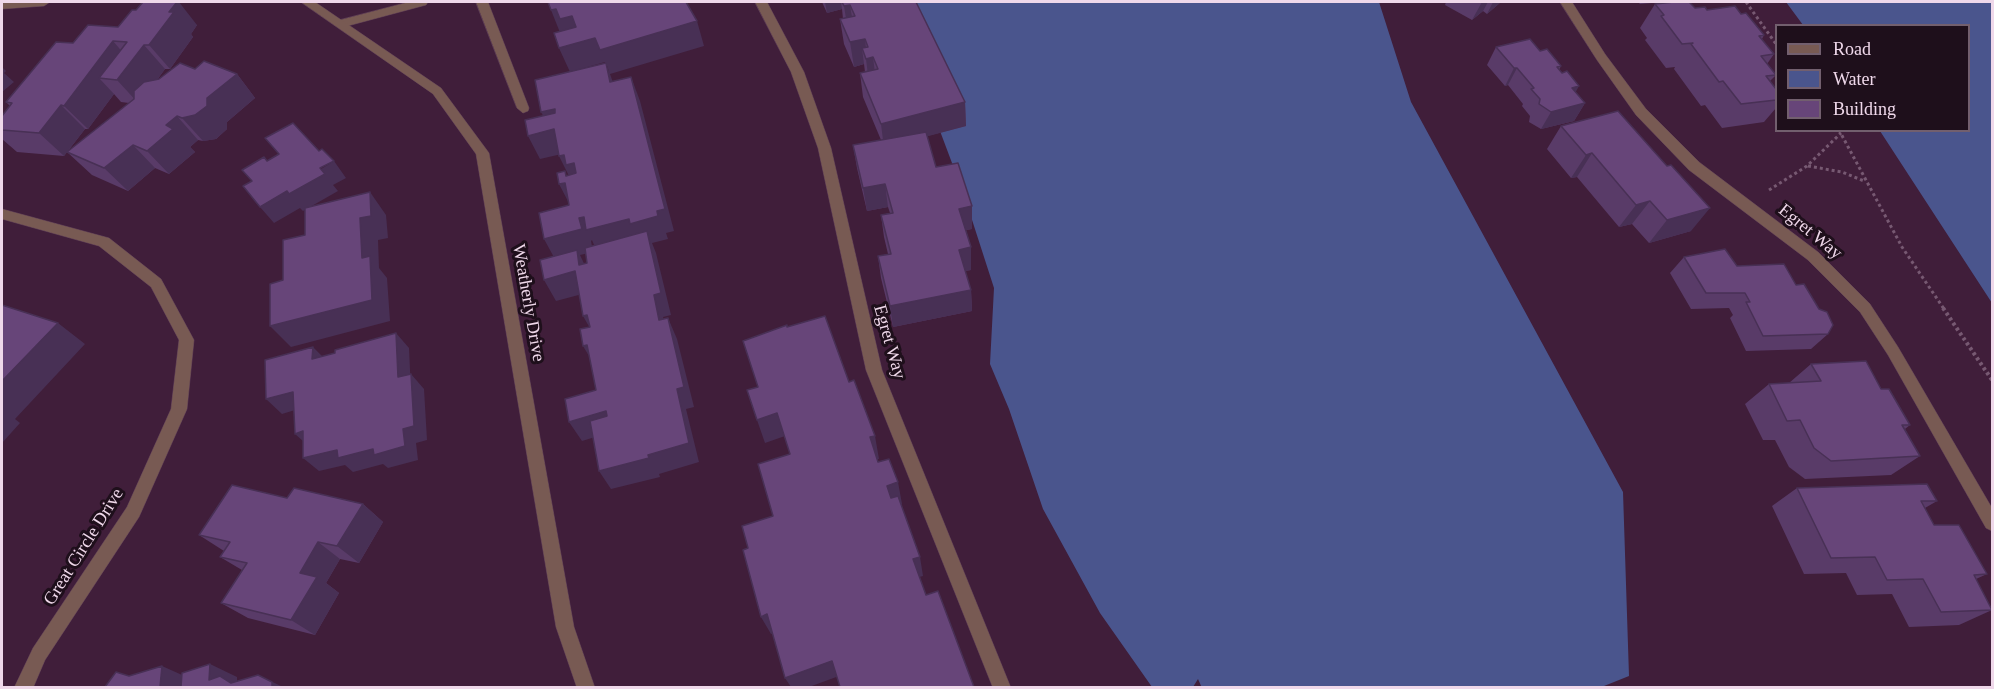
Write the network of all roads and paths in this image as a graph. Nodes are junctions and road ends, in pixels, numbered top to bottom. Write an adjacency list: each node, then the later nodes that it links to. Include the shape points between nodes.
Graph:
1 (44, 2): 8 (street)
2 (307, 2): 9 (street, Weatherly Drive)
3 (422, 2): 9 (street)
4 (482, 2): 11 (street)
5 (761, 2): 21 (street, Egret Way, via 787,47 815,118 874,370)
6 (1566, 2): 15 (street, Egret Way, via 1641,111 1694,166)
7 (1746, 2): 10 (path)
8 (2, 5)
9 (340, 24): 20 (street, Weatherly Drive, via 437,91 482,153 565,627)
10 (1775, 43)
11 (523, 108)
12 (1840, 132): 13 (path); 14 (path)
13 (1807, 166): 14 (path, via 1842,172); 15 (path)
14 (1865, 182): 17 (path, via 1902,247)
15 (1744, 205): 18 (street, Egret Way, via 1813,256 1865,308)
16 (6, 220): 19 (street, Great Circle Drive, via 104,242 156,283 187,340 179,409 133,512 39,654)
17 (1992, 380)
18 (1992, 524)
19 (23, 687)
20 (586, 687)
21 (1002, 687)

